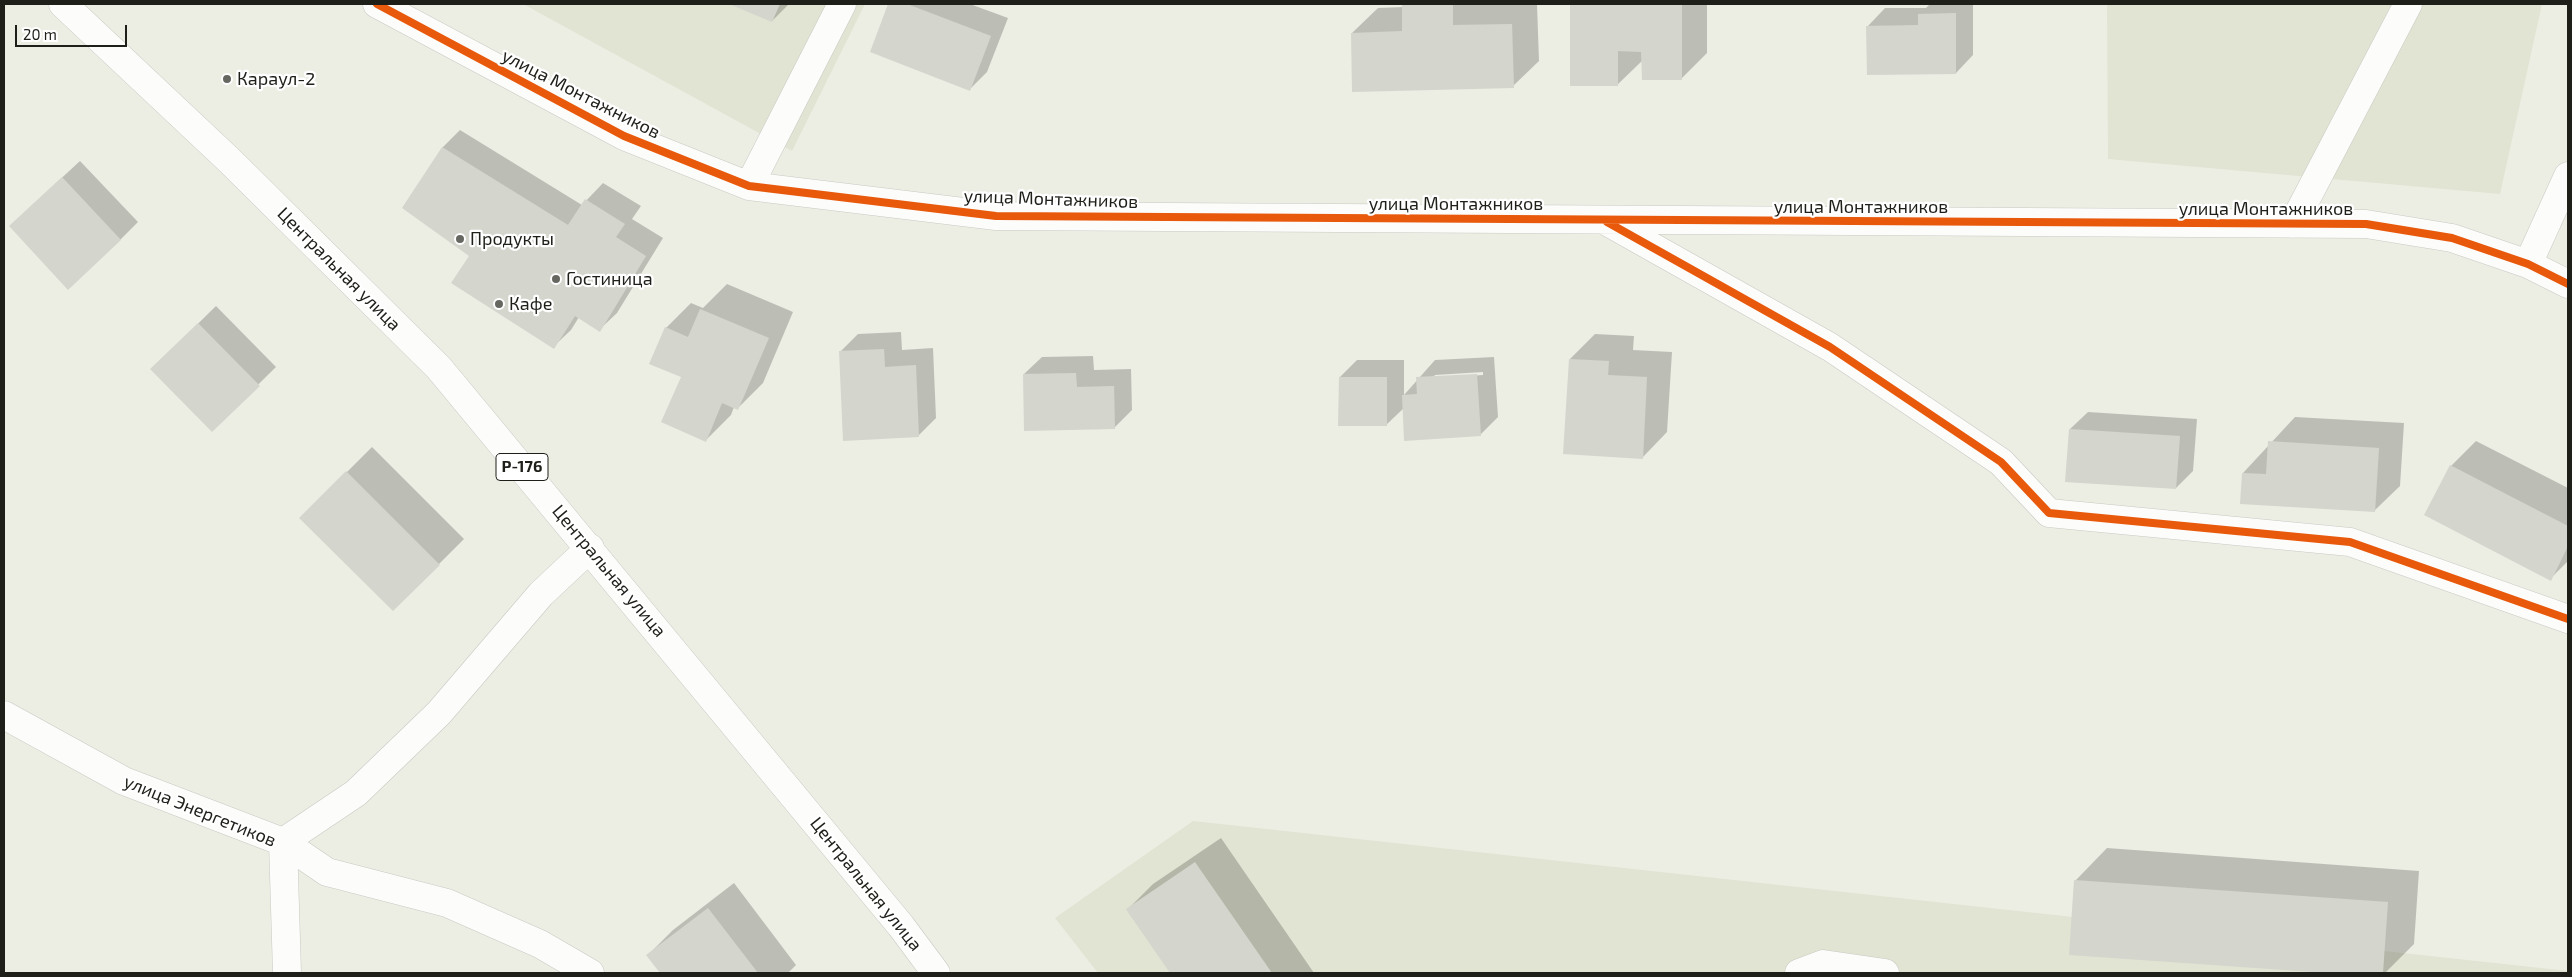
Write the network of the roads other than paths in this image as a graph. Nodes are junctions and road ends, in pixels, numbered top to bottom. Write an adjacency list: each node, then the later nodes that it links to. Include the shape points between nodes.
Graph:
1 (377, 4): 6 (main road, улица Монтажников, via 624,136)
2 (842, 4): 6 (main road)
3 (2408, 4): 8 (main road)
4 (70, 6): 11 (main road, Центральная улица / Р-176, via 439,368)
5 (2568, 176): 9 (main road)
6 (749, 186): 7 (main road, улица Монтажников, via 996,216)
7 (1604, 220): 8 (main road, улица Монтажников); 12 (main road, via 1830,347 2002,462 2049,513 2350,542)
8 (2293, 224): 9 (main road, улица Монтажников, via 2366,224 2452,238)
9 (2528, 264): 10 (main road, улица Монтажников)
10 (2568, 284)
11 (590, 548): 14 (main road, via 541,594 439,713 356,792); 17 (main road, Центральная улица / Р-176, via 901,926)
12 (2568, 619)
13 (4, 715): 14 (main road, улица Энергетиков, via 124,781)
14 (283, 842): 15 (main road, улица Энергетиков); 16 (main road, via 327,872 447,903 540,944)
15 (287, 973)
16 (590, 973)
17 (936, 973)
18 (1800, 973): 19 (main road, via 1823,964)
19 (1885, 973)

